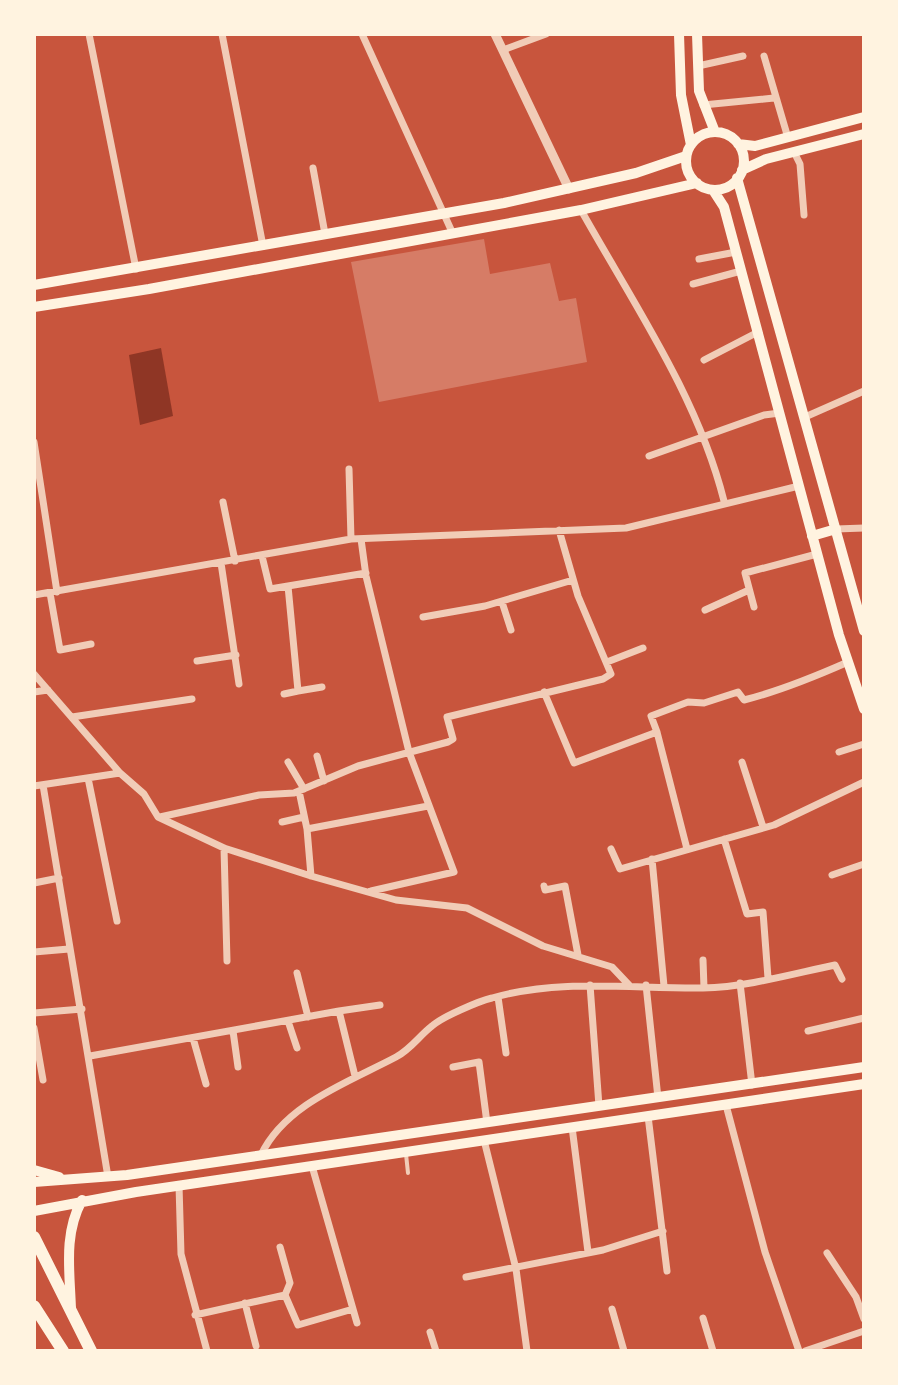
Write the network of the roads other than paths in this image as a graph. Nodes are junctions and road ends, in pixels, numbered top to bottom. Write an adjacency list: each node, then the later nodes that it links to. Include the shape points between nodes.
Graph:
1 (89, 34): 34 (street)
2 (222, 34): 31 (street)
3 (362, 34): 27 (street)
4 (495, 34): 8 (street)
5 (546, 34): 8 (street)
6 (679, 34): 19 (main road)
7 (697, 34): 11 (main road)
8 (503, 50): 24 (street)
9 (743, 56): 11 (street)
10 (764, 56): 12 (street)
11 (698, 66): 13 (main road)
12 (774, 98): 13 (street); 17 (street)
13 (703, 105): 15 (main road)
14 (864, 117): 17 (main road)
15 (715, 132): 18 (main road); 19 (main road, via 704,134)
16 (864, 134): 20 (main road)
17 (788, 138): 18 (main road, via 755,146)
18 (738, 144): 22 (main road, via 743,158)
19 (689, 150): 23 (main road, via 689,174); 24 (main road, via 659,167)
20 (794, 152): 22 (main road); 28 (street, via 800,164)
21 (313, 168): 29 (street)
22 (740, 174): 25 (main road, via 723,189); 43 (main road)
23 (697, 183): 25 (main road); 26 (main road)
24 (569, 189): 27 (main road)
25 (713, 190): 32 (main road, via 724,207)
26 (581, 210): 30 (main road); 44 (street, via 668,364)
27 (444, 212): 29 (main road); 30 (street)
28 (804, 215)
29 (325, 234): 31 (main road)
30 (453, 234): 38 (main road)
31 (263, 246): 34 (main road)
32 (736, 252): 33 (street); 35 (main road)
33 (699, 259)
34 (136, 269): 37 (main road)
35 (741, 271): 36 (street); 39 (main road)
36 (693, 284)
37 (34, 285)
38 (34, 307)
39 (758, 332): 40 (street); 42 (main road)
40 (704, 360)
41 (864, 391): 43 (street)
42 (780, 413): 44 (street); 48 (main road)
43 (805, 417): 54 (main road)
44 (702, 439): 46 (street); 49 (street, via 713,457)
45 (34, 442): 51 (street)
46 (649, 456)
47 (349, 469): 58 (street)
48 (799, 486): 49 (street); 57 (main road)
49 (724, 501): 52 (street)
50 (223, 502): 62 (street)
51 (38, 503): 68 (street)
52 (626, 528): 55 (street); 56 (street, via 631,531)
53 (864, 528): 54 (street)
54 (836, 529): 57 (main road); 75 (main road)
55 (559, 530): 56 (street); 65 (street)
56 (434, 536): 59 (street)
57 (812, 536): 60 (main road)
58 (351, 539): 59 (street); 61 (street)
59 (361, 539): 64 (street)
60 (817, 554): 67 (street, via 745,573); 81 (main road)
61 (262, 556): 62 (street); 66 (street, via 270,589)
62 (235, 561): 63 (street)
63 (221, 563): 68 (street); 78 (street)
64 (366, 573): 66 (street); 95 (street)
65 (573, 580): 70 (street); 80 (street)
66 (288, 586): 86 (street)
67 (749, 590): 71 (street); 72 (street)
68 (54, 593): 69 (street); 76 (street, via 60,650)
69 (34, 595)
70 (502, 602): 73 (street); 74 (street)
71 (754, 607)
72 (705, 610)
73 (423, 617)
74 (511, 630)
75 (864, 631)
76 (91, 644)
77 (643, 648): 80 (street)
78 (236, 655): 79 (street); 83 (street)
79 (197, 661)
80 (607, 662): 88 (street, via 611,674)
81 (848, 662): 91 (main road); 93 (street, via 744,700 738,692 704,703 688,702 651,716)
82 (34, 674): 85 (street)
83 (239, 684)
84 (322, 687): 86 (street)
85 (48, 690): 87 (street); 92 (street)
86 (298, 691): 89 (street)
87 (34, 692)
88 (544, 692): 93 (street, via 574,763); 95 (street, via 447,717 453,739)
89 (284, 694)
90 (192, 699): 92 (street)
91 (864, 709)
92 (72, 717): 100 (street)
93 (657, 732): 116 (street)
94 (864, 744): 96 (street)
95 (409, 752): 102 (street); 107 (street)
96 (839, 752)
97 (317, 756): 102 (street)
98 (288, 762): 106 (street)
99 (742, 762): 111 (street)
100 (120, 773): 101 (street); 108 (street, via 144,794)
101 (88, 778): 104 (street); 125 (street)
102 (324, 781): 106 (street)
103 (864, 782): 111 (street)
104 (43, 785): 105 (street); 121 (street)
105 (34, 786)
106 (301, 790): 108 (street); 109 (street)
107 (428, 806): 112 (street); 124 (street, via 454,872)
108 (158, 817): 114 (street)
109 (304, 817): 110 (street); 112 (street)
110 (282, 822)
111 (763, 827): 113 (street)
112 (307, 829): 120 (street)
113 (724, 839): 116 (street); 132 (street, via 747,914 763,912)
114 (224, 848): 120 (street); 130 (street)
115 (611, 849): 117 (street, via 620,869)
116 (687, 849): 117 (street)
117 (652, 859): 138 (street)
118 (864, 864): 119 (street)
119 (832, 875)
120 (311, 876): 124 (street)
121 (59, 878): 122 (street); 126 (street)
122 (34, 883)
123 (544, 886): 128 (street, via 565,886)
124 (369, 892): 128 (street, via 467,908 543,946)
125 (117, 921)
126 (69, 949): 127 (street); 142 (street)
127 (34, 952)
128 (578, 955): 136 (street, via 612,967)
129 (703, 960): 139 (street)
130 (227, 961)
131 (297, 973): 145 (street)
132 (768, 978): 133 (street, via 835,965); 134 (street)
133 (842, 979)
134 (740, 983): 139 (street); 162 (street)
135 (590, 985): 136 (street); 140 (street); 165 (street)
136 (629, 985): 137 (street)
137 (646, 985): 138 (street); 163 (street)
138 (664, 986): 139 (street)
139 (704, 988)
140 (498, 997): 153 (street); 158 (street, via 433,1025 397,1057)
141 (380, 1005): 143 (street)
142 (82, 1009): 144 (street); 154 (street)
143 (339, 1011): 145 (street); 158 (street)
144 (34, 1013)
145 (308, 1017): 147 (street)
146 (864, 1018): 150 (street)
147 (288, 1021): 149 (street); 152 (street)
148 (34, 1028): 159 (street)
149 (233, 1031): 151 (street); 155 (street)
150 (808, 1031)
151 (193, 1038): 154 (street); 160 (street)
152 (297, 1048)
153 (506, 1053)
154 (90, 1056): 175 (street)
155 (238, 1067)
156 (453, 1067): 167 (street, via 479,1062)
157 (864, 1067): 162 (main road)
158 (355, 1076): 171 (street, via 286,1122)
159 (43, 1080)
160 (206, 1084)
161 (864, 1084): 164 (main road)
162 (752, 1085): 163 (main road)
163 (658, 1098): 165 (main road)
164 (726, 1105): 166 (main road); 210 (street, via 765,1252)
165 (599, 1106): 167 (main road)
166 (648, 1116): 168 (main road); 181 (street)
167 (484, 1123): 169 (main road); 171 (main road)
168 (572, 1127): 169 (main road); 184 (street)
169 (484, 1140): 170 (main road); 186 (street)
170 (405, 1152): 172 (main road); 174 (lane)
171 (261, 1155): 175 (main road)
172 (312, 1166): 178 (main road); 192 (street)
173 (34, 1170): 176 (main road)
174 (408, 1173)
175 (108, 1177): 176 (main road)
176 (73, 1180): 177 (main road)
177 (34, 1182)
178 (179, 1185): 179 (main road); 194 (street, via 181,1254)
179 (82, 1200): 180 (main road); 195 (main road, via 69,1237)
180 (34, 1211)
181 (663, 1231): 184 (street); 187 (street)
182 (34, 1237): 195 (main road)
183 (280, 1247): 189 (street, via 290,1283)
184 (588, 1252): 186 (street)
185 (827, 1253): 197 (street)
186 (516, 1269): 188 (street); 207 (street)
187 (667, 1271)
188 (466, 1277)
189 (285, 1295): 190 (street); 192 (street, via 298,1325)
190 (245, 1303): 194 (street); 201 (street)
191 (34, 1306): 203 (main road)
192 (353, 1309): 198 (street)
193 (612, 1309): 208 (street)
194 (195, 1315): 205 (street)
195 (71, 1316): 204 (main road)
196 (703, 1318): 209 (street)
197 (864, 1319)
198 (357, 1323)
199 (864, 1331): 202 (street)
200 (430, 1332): 206 (street)
201 (256, 1346)
202 (820, 1348): 211 (street)
203 (63, 1351)
204 (91, 1351)
205 (207, 1351)
206 (436, 1351)
207 (527, 1351)
208 (624, 1351)
209 (713, 1351)
210 (799, 1351)
211 (805, 1351)

